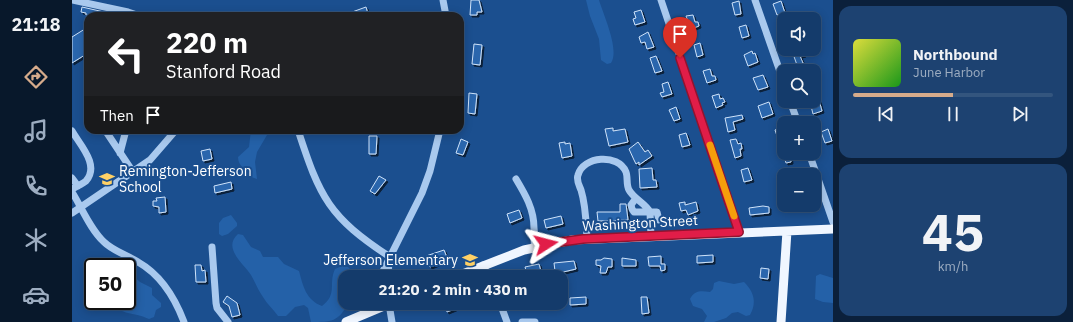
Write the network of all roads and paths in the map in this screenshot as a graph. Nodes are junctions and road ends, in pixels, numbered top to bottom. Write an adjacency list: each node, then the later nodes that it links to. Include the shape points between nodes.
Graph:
1 (72, 0): 5 (street)
2 (443, 0): 6 (street)
3 (661, 0): 28 (street)
4 (755, 0): 7 (street)
5 (128, 12)
6 (445, 12)
7 (777, 64)
8 (72, 132): 19 (street, via 90,160 90,172 86,181)
9 (108, 134): 14 (street)
10 (125, 134): 14 (street)
11 (173, 134): 16 (street, via 156,155)
12 (299, 134): 33 (street, via 314,178 330,207 353,232)
13 (439, 134): 33 (street, via 422,193)
14 (120, 153): 16 (street)
15 (811, 160): 25 (street)
16 (133, 172): 21 (street)
17 (72, 178): 19 (street)
18 (516, 179): 31 (street, via 530,203)
19 (74, 189): 21 (street)
20 (636, 198): 22 (street); 22 (street, via 631,205 634,212); 30 (street, via 628,189 626,172 621,165 610,159 589,163 581,169 578,182 585,204)
21 (81, 207): 23 (street); 42 (street, via 104,242 138,262 161,281 172,296)
22 (650, 212): 24 (street, via 657,212); 29 (street)
23 (72, 213)
24 (659, 220)
25 (833, 222)
26 (833, 229): 27 (main road, Washington Street)
27 (787, 231): 28 (main road, Washington Street); 49 (main road)
28 (739, 232): 29 (main road, Washington Street)
29 (651, 236): 30 (main road, Washington Street)
30 (587, 239): 31 (main road, Washington Street)
31 (536, 246): 34 (main road, Washington Street)
32 (212, 247): 43 (street, via 217,308)
33 (390, 257): 35 (street); 36 (street)
34 (484, 265): 37 (main road, Washington Street); 38 (street)
35 (384, 270)
36 (389, 270)
37 (472, 270)
38 (486, 270)
39 (373, 310): 44 (main road)
40 (390, 310): 45 (street)
41 (503, 310): 46 (street)
42 (184, 322)
43 (228, 322)
44 (346, 322)
45 (392, 322)
46 (507, 322)
47 (522, 322): 48 (street)
48 (535, 322)
49 (781, 322)

